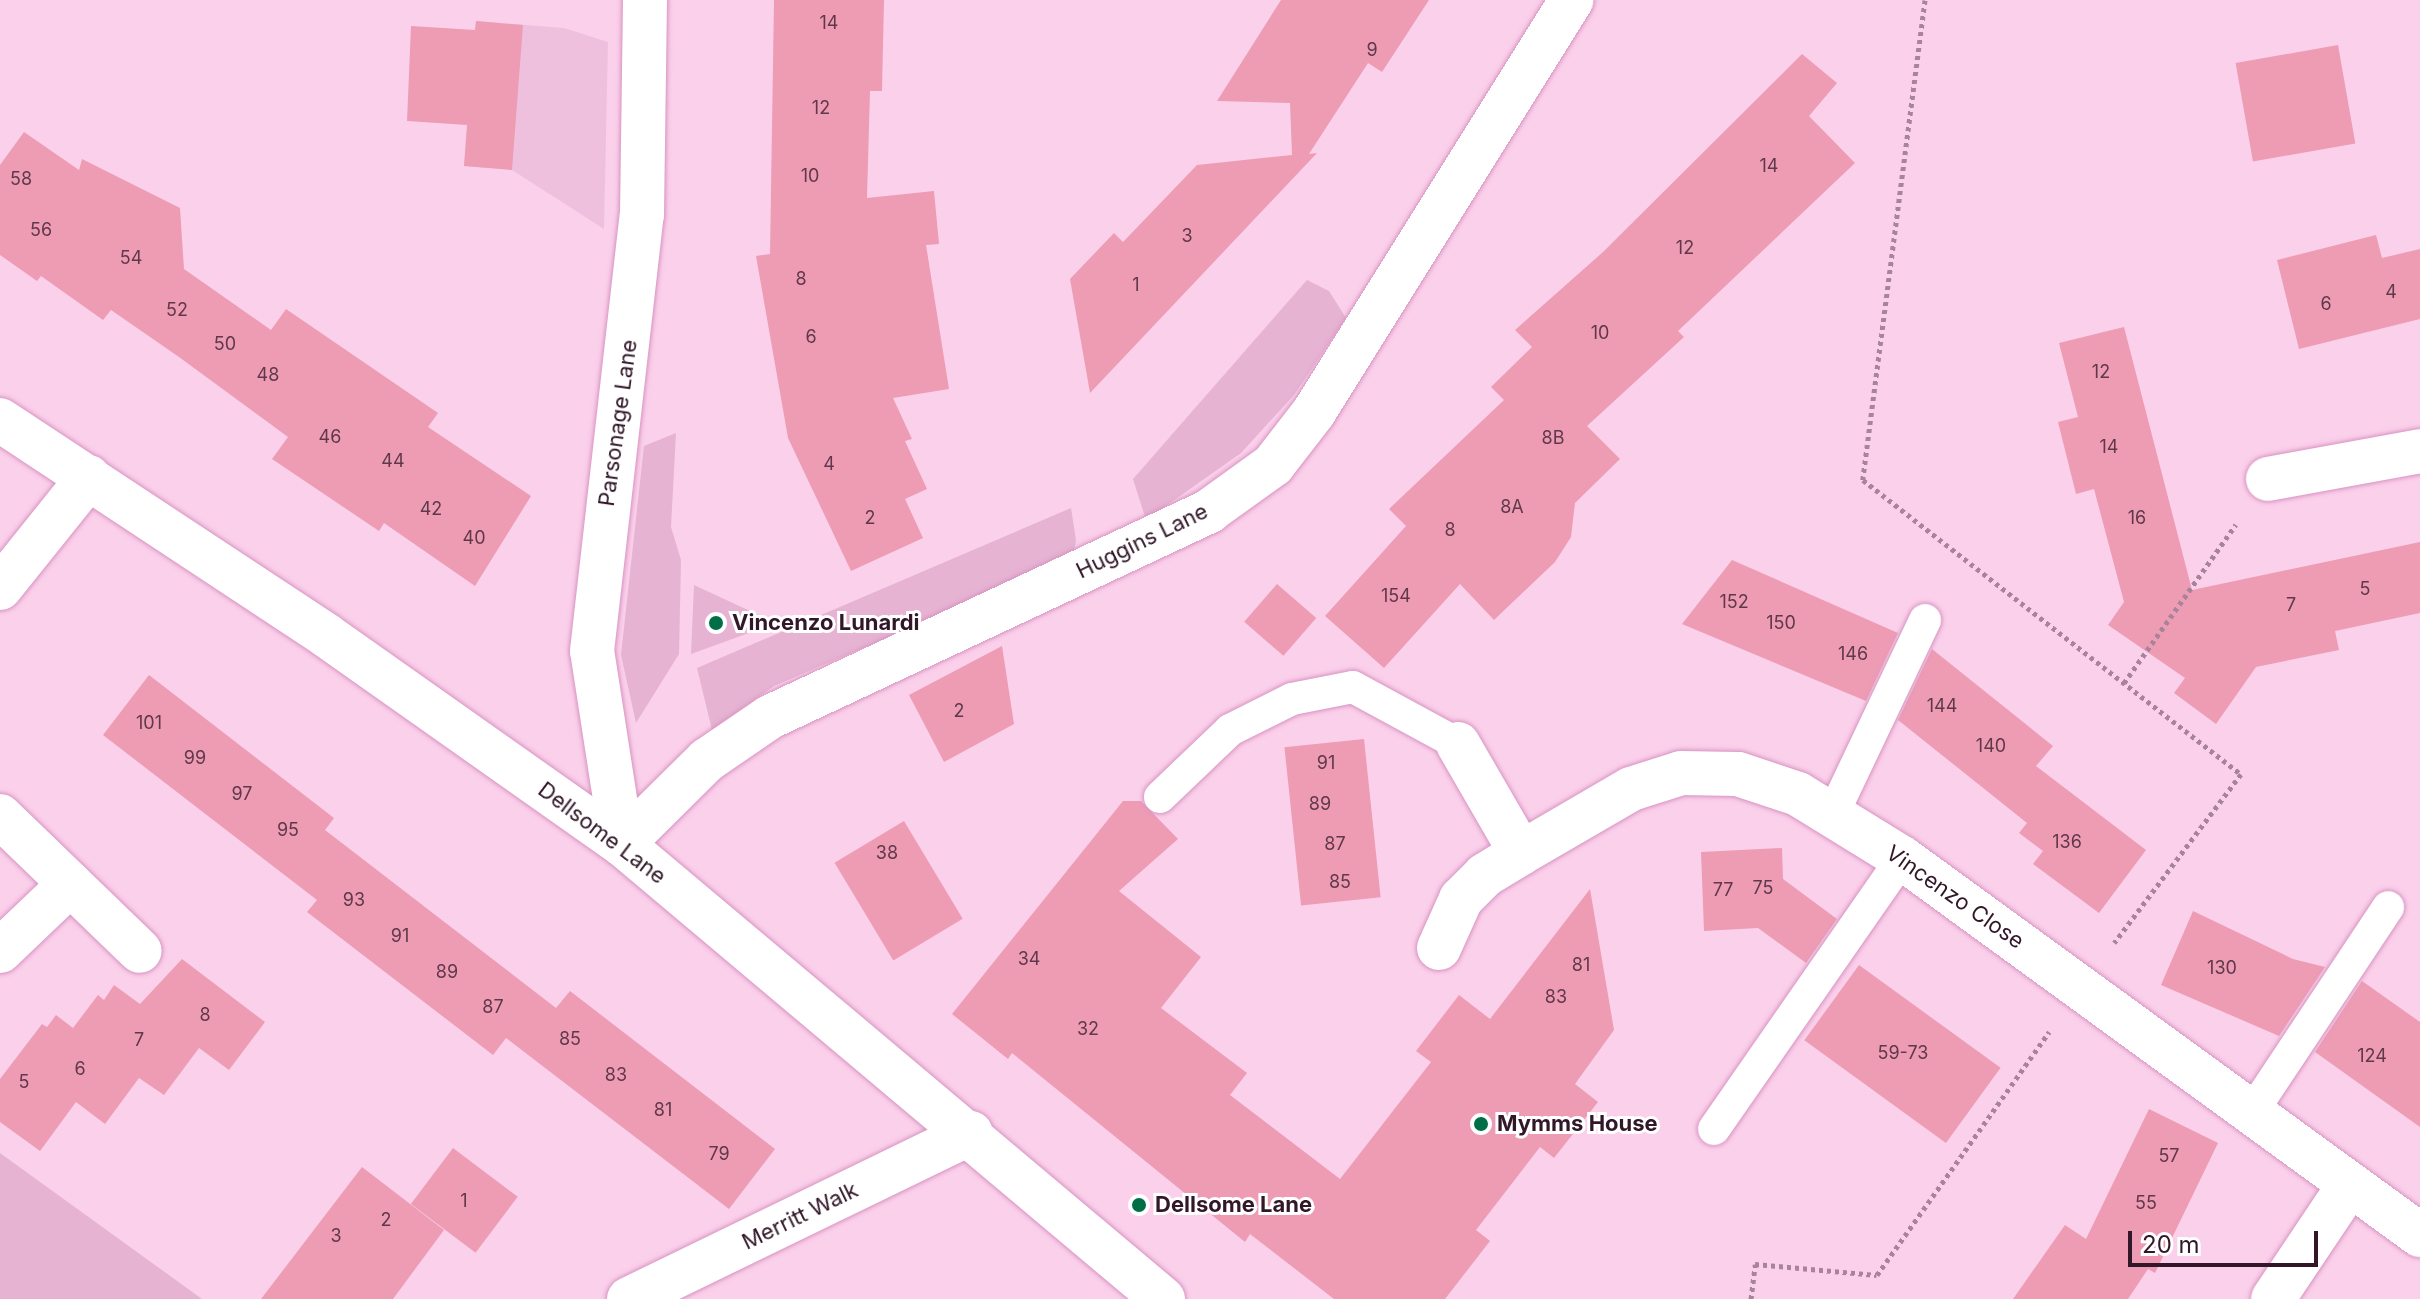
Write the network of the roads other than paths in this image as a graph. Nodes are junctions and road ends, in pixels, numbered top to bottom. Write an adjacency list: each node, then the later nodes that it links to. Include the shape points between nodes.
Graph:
1 (645, 0): 13 (street, Parsonage Lane, via 641,230 592,651)
2 (1571, 0): 13 (street, Huggins Lane, via 1314,412 1273,465 1209,511 770,717 707,760)
3 (0, 420): 5 (street, Dellsome Lane)
4 (2420, 451): 6 (street)
5 (89, 477): 7 (street); 13 (street, Dellsome Lane, via 327,636)
6 (2268, 479)
7 (0, 588)
8 (1925, 620): 12 (lane)
9 (1458, 744): 10 (lane, via 1353,687 1292,699 1230,730); 14 (street)
10 (1160, 797)
11 (0, 816): 16 (street)
12 (1832, 816): 14 (street, Vincenzo Close, via 1798,794 1738,774 1681,773 1631,789); 15 (street, Vincenzo Close)
13 (622, 844): 23 (street, Dellsome Lane)
14 (1521, 853): 18 (street, Vincenzo Close, via 1485,875 1461,899)
15 (1902, 858): 21 (street, Vincenzo Close); 22 (lane)
16 (70, 884): 19 (street); 20 (street)
17 (2388, 907): 21 (lane)
18 (1439, 948)
19 (0, 951)
20 (140, 951)
21 (2252, 1112): 24 (street, Vincenzo Close)
22 (1714, 1129)
23 (971, 1133): 26 (street, Merritt Walk); 27 (street, Dellsome Lane)
24 (2350, 1184): 25 (street, Vincenzo Close); 28 (street)
25 (2420, 1235)
26 (629, 1299)
27 (1163, 1299)
28 (2273, 1299)

